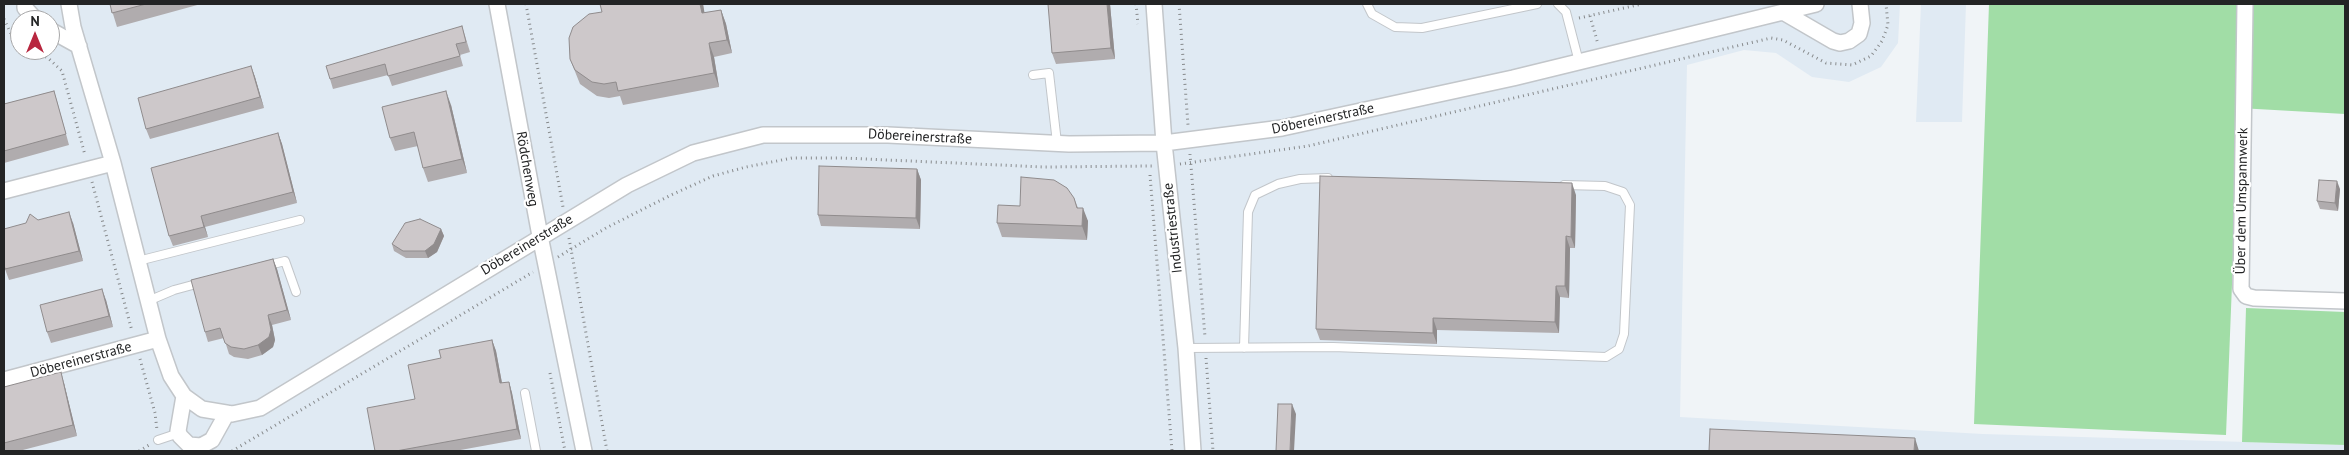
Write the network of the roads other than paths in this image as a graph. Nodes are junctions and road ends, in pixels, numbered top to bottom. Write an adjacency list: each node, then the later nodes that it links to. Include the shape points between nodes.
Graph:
1 (69, 4): 12 (street, Döbereinerstraße)
2 (497, 4): 22 (street, Rödchenweg)
3 (1154, 4): 16 (street, Industriestraße)
4 (1367, 4): 5 (lane, via 1372,14 1395,27 1422,28)
5 (1537, 4)
6 (1558, 4): 13 (lane, via 1566,12)
7 (1816, 4): 10 (street, Döbereinerstraße)
8 (1860, 4): 10 (street, via 1862,23 1859,34 1849,41 1840,42)
9 (2244, 4): 28 (street, Über dem Umspannwerk, via 2240,289 2246,296 2254,298)
10 (1783, 12): 13 (street, Döbereinerstraße)
11 (60, 36): 12 (street)
12 (79, 46): 17 (street, Döbereinerstraße)
13 (1579, 62): 16 (street, Döbereinerstraße, via 1282,128)
14 (1034, 75): 15 (lane, via 1049,73)
15 (1057, 143): 16 (street, Döbereinerstraße); 22 (street, Döbereinerstraße, via 888,135 763,135 693,153 627,185)
16 (1164, 143): 30 (street, Industriestraße)
17 (113, 163): 20 (street); 23 (street, Döbereinerstraße)
18 (1335, 178): 31 (lane, via 1300,179 1278,184 1255,195 1248,212)
19 (1556, 185): 31 (lane, via 1605,186 1623,192 1630,205 1624,334 1619,349 1606,357 1333,347)
20 (4, 191)
21 (300, 220): 23 (lane)
22 (540, 236): 35 (street, Döbereinerstraße, via 260,408); 39 (street, Rödchenweg)
23 (138, 262): 27 (street, Döbereinerstraße)
24 (257, 268): 26 (lane, via 285,261)
25 (211, 280): 27 (lane)
26 (296, 292)
27 (148, 301): 29 (street, Döbereinerstraße)
28 (2345, 301)
29 (158, 339): 32 (street, Döbereinerstraße); 34 (street, Döbereinerstraße, via 171,376)
30 (1186, 348): 31 (lane); 40 (street, Industriestraße)
31 (1244, 348)
32 (4, 380)
33 (525, 394): 38 (lane)
34 (184, 396): 35 (street, Döbereinerstraße, via 202,409); 36 (street)
35 (227, 413): 36 (street, via 212,440 201,446 189,444)
36 (179, 433): 37 (lane)
37 (158, 440)
38 (536, 451)
39 (584, 451)
40 (1193, 451)

